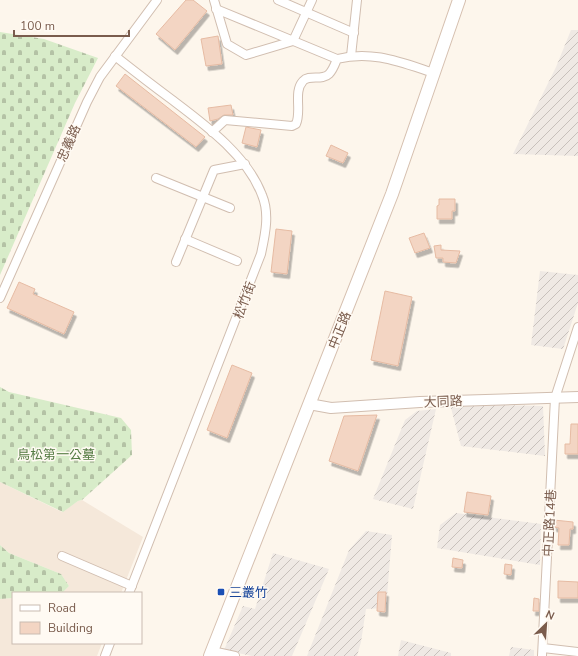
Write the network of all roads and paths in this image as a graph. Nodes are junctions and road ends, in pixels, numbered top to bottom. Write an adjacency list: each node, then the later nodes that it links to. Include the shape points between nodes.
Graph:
1 (157, 0): 11 (street, 忠義路)
2 (214, 0): 7 (street)
3 (278, 0): 8 (street)
4 (312, 0): 8 (street)
5 (357, 0): 9 (street)
6 (458, 0): 14 (main road, 中正路)
7 (216, 9): 10 (street); 10 (street, via 227,44 246,55)
8 (307, 12): 9 (street); 10 (street)
9 (354, 33): 12 (street)
10 (293, 41): 13 (street)
11 (115, 56): 15 (street, 松竹街); 23 (street, 忠義路, via 86,102)
12 (351, 56): 13 (street); 14 (street, via 382,57)
13 (336, 59): 15 (street, via 330,73 324,77 307,78 303,81 299,88 299,119 296,124 292,126 225,120)
14 (434, 73): 27 (main road, 中正路, via 392,194)
15 (212, 132): 16 (street, 松竹街)
16 (245, 164): 18 (street, via 214,170); 29 (street, 松竹街, via 263,196 267,224 261,254)
17 (156, 178): 18 (street)
18 (203, 197): 19 (street); 20 (street)
19 (230, 208)
20 (185, 239): 21 (street); 22 (street)
21 (237, 261)
22 (176, 262)
23 (0, 298)
24 (578, 327): 26 (street, 中正路14巷)
25 (578, 397): 26 (street, 大同路)
26 (555, 398): 27 (street, 大同路, via 420,402 331,408); 31 (street, 中正路14巷)
27 (309, 404): 33 (main road, 中正路)
28 (62, 556): 29 (street)
29 (131, 590)
30 (110, 644): 34 (street)
31 (542, 652): 32 (street, 中正路14巷)
32 (578, 652)
33 (211, 653): 35 (street)
34 (105, 656)
35 (235, 656)

